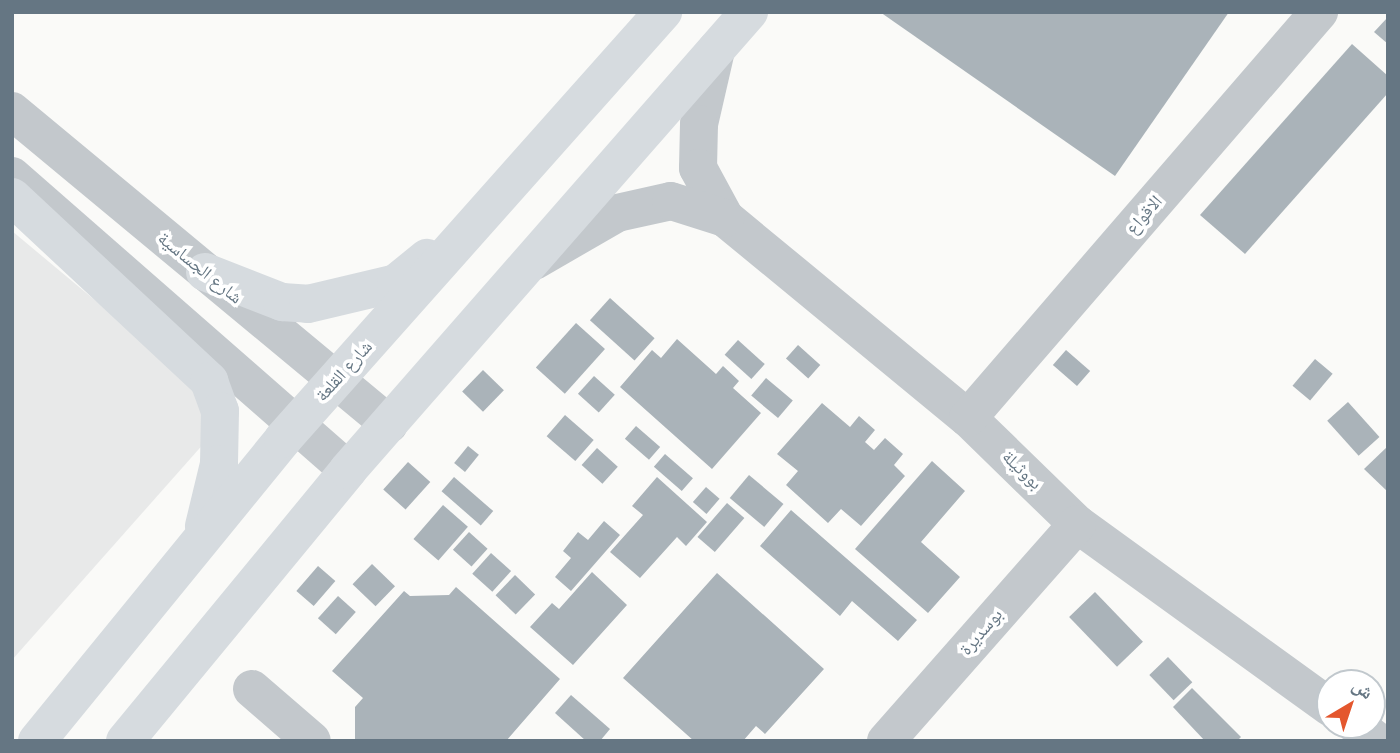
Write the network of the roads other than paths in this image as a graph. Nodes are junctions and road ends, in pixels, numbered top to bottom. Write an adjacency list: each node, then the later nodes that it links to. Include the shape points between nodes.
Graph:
1 (663, 12): 8 (main road, شارع القلعة)
2 (748, 12): 4 (main road)
3 (1319, 12): 13 (street, الاقواع)
4 (716, 50): 9 (street, بووثيلة, via 699,124 698,168); 10 (main road)
5 (12, 111): 11 (street, شارع الجساسية)
6 (12, 176): 15 (street)
7 (12, 197): 18 (main road, via 209,381 220,411 219,464)
8 (484, 213): 11 (main road, via 396,283 308,304 282,302); 12 (main road, شارع القلعة)
9 (725, 218): 10 (street, بووثيلة, via 671,201 617,213); 13 (street, بووثيلة)
10 (530, 263): 14 (main road)
11 (205, 272): 12 (street, شارع الجساسية)
12 (338, 378): 14 (street, شارع الجساسية); 15 (main road, شارع القلعة)
13 (968, 418): 17 (street, بووثيلة)
14 (389, 424): 16 (main road)
15 (296, 425): 16 (street); 18 (main road, شارع القلعة)
16 (348, 470): 22 (main road)
17 (1077, 524): 20 (street, بووثيلة); 24 (street, بوسديرة)
18 (202, 535): 21 (main road, شارع القلعة)
19 (252, 689): 23 (street)
20 (1316, 696)
21 (37, 741)
22 (125, 741)
23 (312, 741)
24 (886, 741)

